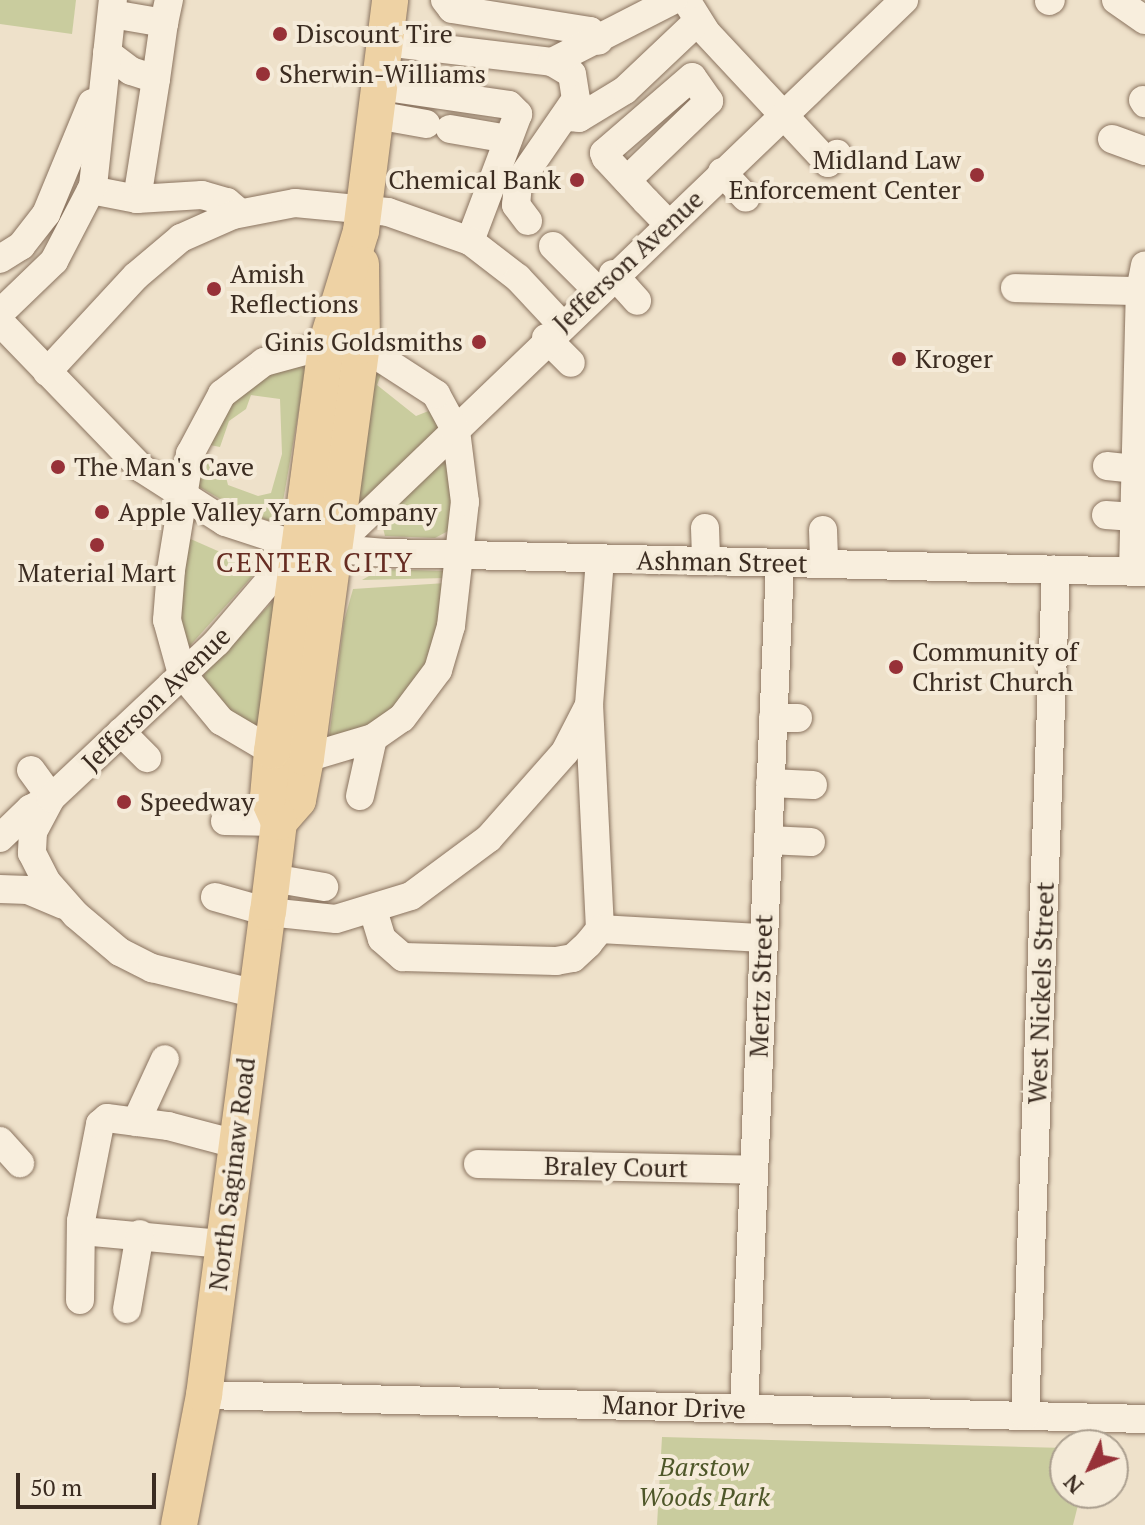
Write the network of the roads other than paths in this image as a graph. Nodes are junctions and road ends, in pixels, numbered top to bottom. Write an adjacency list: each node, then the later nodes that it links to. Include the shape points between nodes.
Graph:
1 (390, 0): 11 (main road)
2 (445, 0): 10 (street, via 452,9 590,31)
3 (904, 0): 17 (street, Jefferson Avenue)
4 (1116, 0): 9 (street)
5 (657, 4): 10 (street)
6 (112, 7): 8 (street); 12 (street)
7 (692, 11): 13 (street); 18 (street, via 625,90 579,118)
8 (166, 12): 15 (street)
9 (1145, 20)
10 (599, 41): 14 (street)
11 (385, 42): 14 (street); 16 (main road)
12 (107, 53): 15 (street, via 131,71); 24 (street, via 100,153); 33 (street, via 83,136 57,195 21,246)
13 (725, 53): 17 (street); 30 (street, via 696,81 687,76 604,153)
14 (552, 62): 18 (street, via 572,74 576,99)
15 (156, 79): 26 (street)
16 (378, 101): 19 (street, via 438,126); 19 (street, via 509,105 518,114); 28 (main road)
17 (783, 115): 22 (street, via 828,163); 23 (street, Jefferson Avenue)
18 (566, 117): 29 (street, via 518,183 516,205)
19 (508, 139): 31 (street)
20 (1112, 139): 21 (street)
21 (1144, 144)
22 (837, 154)
23 (722, 172): 25 (street); 30 (street, Jefferson Avenue)
24 (91, 190): 26 (street); 38 (street, via 54,261)
25 (746, 198)
26 (137, 199): 27 (street, via 202,195 227,202)
27 (240, 213): 28 (street, via 295,203); 44 (street, via 181,238 160,254)
28 (363, 220): 31 (street, via 407,216); 41 (main road); 42 (main road, North Saginaw Road)
29 (528, 221)
30 (667, 223): 35 (street, Jefferson Avenue)
31 (470, 241): 40 (street, via 518,278)
32 (553, 246): 35 (street)
33 (0, 259)
34 (1143, 274): 36 (street, via 1087,287); 58 (street, via 1120,516)
35 (605, 282): 37 (street); 40 (street, Jefferson Avenue)
36 (1015, 288)
37 (637, 301)
38 (0, 313)
39 (0, 322): 44 (street, Ashman Street)
40 (554, 331): 43 (street); 45 (street, Jefferson Avenue)
41 (326, 345): 48 (street, via 264,362 222,394 190,454); 51 (main road)
42 (362, 346): 46 (street); 51 (main road, North Saginaw Road)
43 (571, 363)
44 (47, 372): 48 (street, Ashman Street, via 114,443)
45 (492, 391): 46 (street); 47 (street, Jefferson Avenue)
46 (436, 394): 47 (street)
47 (456, 431): 51 (street, Jefferson Avenue); 52 (street, via 465,502)
48 (183, 499): 51 (street, Ashman Street, via 225,522); 59 (street, via 167,620)
49 (705, 528): 54 (street)
50 (823, 530): 56 (street)
51 (316, 548): 52 (street, Ashman Street); 59 (street, Jefferson Avenue); 63 (main road, North Saginaw Road)
52 (459, 555): 53 (street, Ashman Street); 62 (street, via 451,626 438,670 402,718)
53 (600, 559): 54 (street, Ashman Street); 60 (street)
54 (706, 561): 55 (street, Ashman Street)
55 (780, 563): 56 (street, Ashman Street); 66 (street, Mertz Street, via 786,718)
56 (824, 564): 57 (street, Ashman Street)
57 (1056, 570): 58 (street, Ashman Street); 98 (street, West Nickels Street)
58 (1139, 572)
59 (182, 674): 61 (street, Jefferson Avenue); 63 (street, via 221,721)
60 (589, 705): 79 (street, via 565,752 489,838 411,896); 81 (street)
61 (121, 732): 64 (street); 69 (street, Jefferson Avenue)
62 (373, 738): 63 (street); 68 (street)
63 (289, 755): 71 (main road, North Saginaw Road, via 268,797)
64 (147, 758)
65 (31, 770): 69 (street)
66 (770, 783): 67 (street); 73 (street, Mertz Street)
67 (813, 785)
68 (360, 796)
69 (51, 798): 72 (street, Jefferson Avenue, via 30,809); 80 (street, via 33,832 32,853 46,881)
70 (225, 821): 71 (street)
71 (279, 822): 77 (main road, North Saginaw Road)
72 (0, 838)
73 (768, 840): 74 (street); 82 (street, Mertz Street)
74 (811, 842)
75 (324, 887): 77 (street)
76 (0, 889): 80 (street, via 37,892)
77 (270, 895): 78 (street); 79 (street, via 336,919); 83 (main road, North Saginaw Road)
78 (215, 897)
79 (373, 910): 81 (street, via 382,939 403,957 556,961 573,958)
80 (76, 915): 83 (street, via 120,952 152,968 190,982)
81 (600, 929): 82 (street)
82 (763, 938): 90 (street, Mertz Street)
83 (256, 994): 87 (main road, North Saginaw Road)
84 (165, 1059): 85 (street)
85 (136, 1122): 87 (street); 91 (street, via 107,1118 96,1131)
86 (0, 1141): 88 (street)
87 (236, 1144): 93 (main road, North Saginaw Road)
88 (20, 1163)
89 (478, 1164): 90 (street, Braley Court)
90 (754, 1170): 97 (street, Mertz Street)
91 (82, 1231): 92 (street); 94 (street)
92 (140, 1234): 93 (street); 95 (street)
93 (223, 1244): 96 (main road, North Saginaw Road)
94 (80, 1300)
95 (127, 1309)
96 (204, 1395): 97 (street, Manor Drive); 100 (main road, North Saginaw Road)
97 (744, 1409): 98 (street, Manor Drive)
98 (1025, 1416): 99 (street, Manor Drive)
99 (1145, 1419)
100 (179, 1525)

